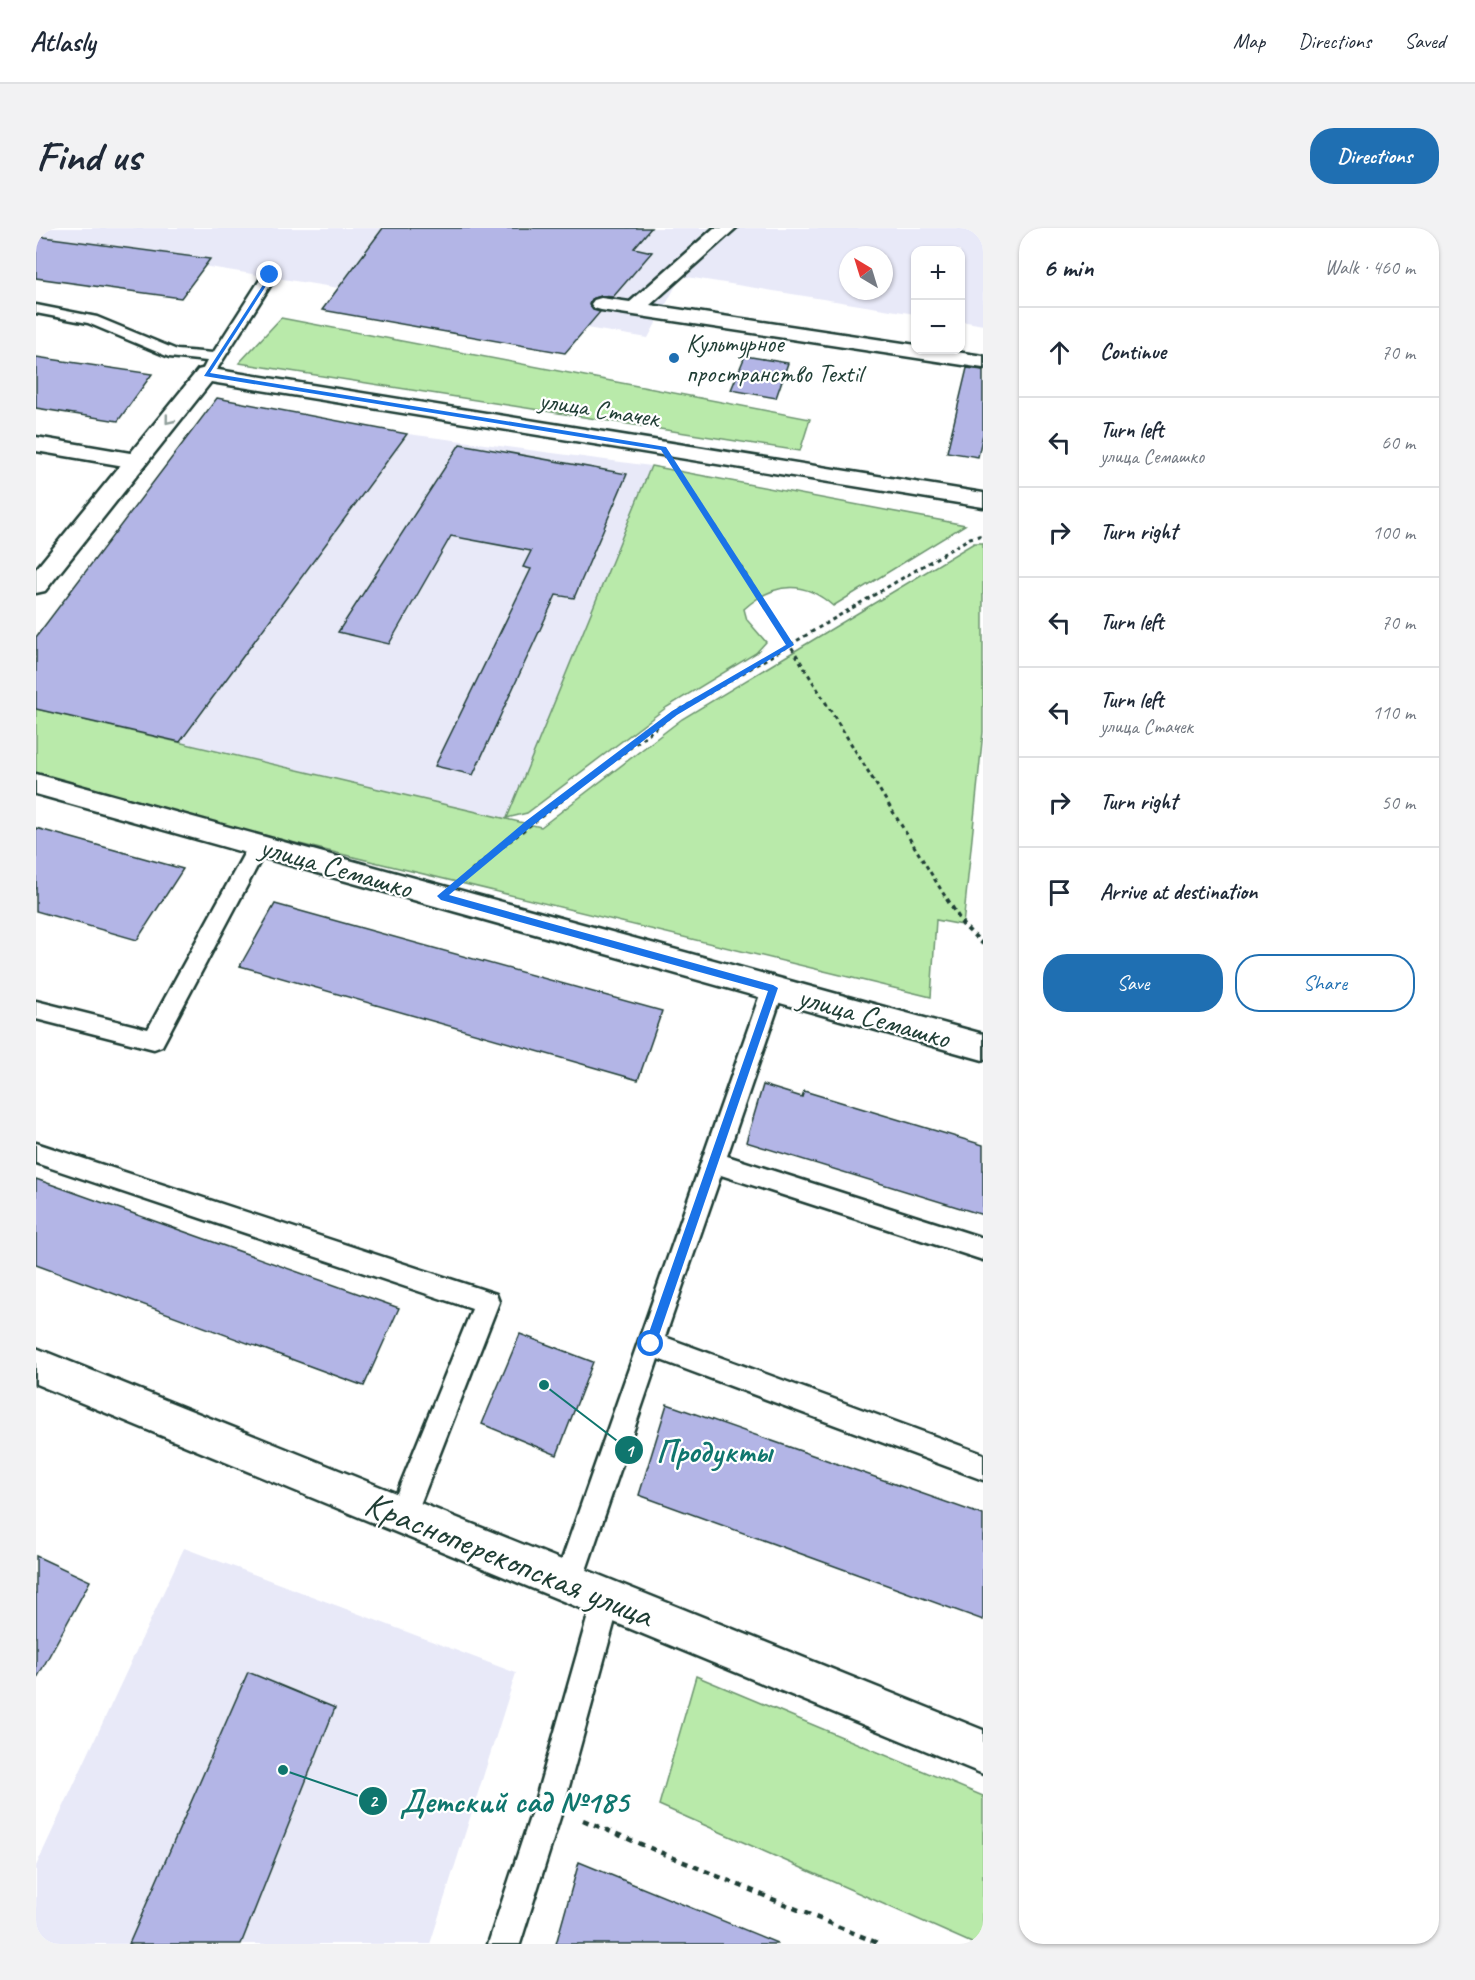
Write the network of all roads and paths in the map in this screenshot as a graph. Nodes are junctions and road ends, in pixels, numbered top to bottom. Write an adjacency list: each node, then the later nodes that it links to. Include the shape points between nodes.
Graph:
1 (726, 228): 5 (street)
2 (270, 275): 7 (lane)
3 (601, 304): 5 (street)
4 (36, 309): 7 (lane, via 92,320)
5 (634, 309): 6 (street)
6 (983, 362)
7 (212, 366): 9 (street, улица Стачек); 10 (street, one-way to 10)
8 (36, 444): 10 (street)
9 (664, 448): 11 (street, улица Стачек); 14 (path)
10 (136, 461): 13 (street)
11 (983, 500)
12 (983, 535): 14 (path, via 970,538)
13 (36, 585)
14 (790, 645): 17 (path, via 675,713); 18 (path, via 963,925)
15 (36, 784): 16 (street, улица Семашко)
16 (258, 846): 17 (street, улица Семашко); 20 (lane, via 154,1040)
17 (441, 896): 19 (street, улица Семашко)
18 (983, 944)
19 (773, 988): 21 (street, улица Семашко); 23 (lane)
20 (36, 1010)
21 (983, 1047)
22 (36, 1153): 28 (lane, via 487,1302)
23 (713, 1162): 24 (lane); 25 (lane)
24 (983, 1249)
25 (651, 1344): 27 (lane); 29 (lane)
26 (36, 1366): 28 (street, Красноперекопская улица)
27 (983, 1467)
28 (402, 1515): 29 (street, Красноперекопская улица)
29 (568, 1582): 30 (street, Красноперекопская улица)
30 (607, 1598): 31 (street, Красноперекопская улица); 32 (lane)
31 (983, 1752)
32 (549, 1805): 33 (lane); 34 (path)
33 (504, 1944)
34 (880, 1944)

